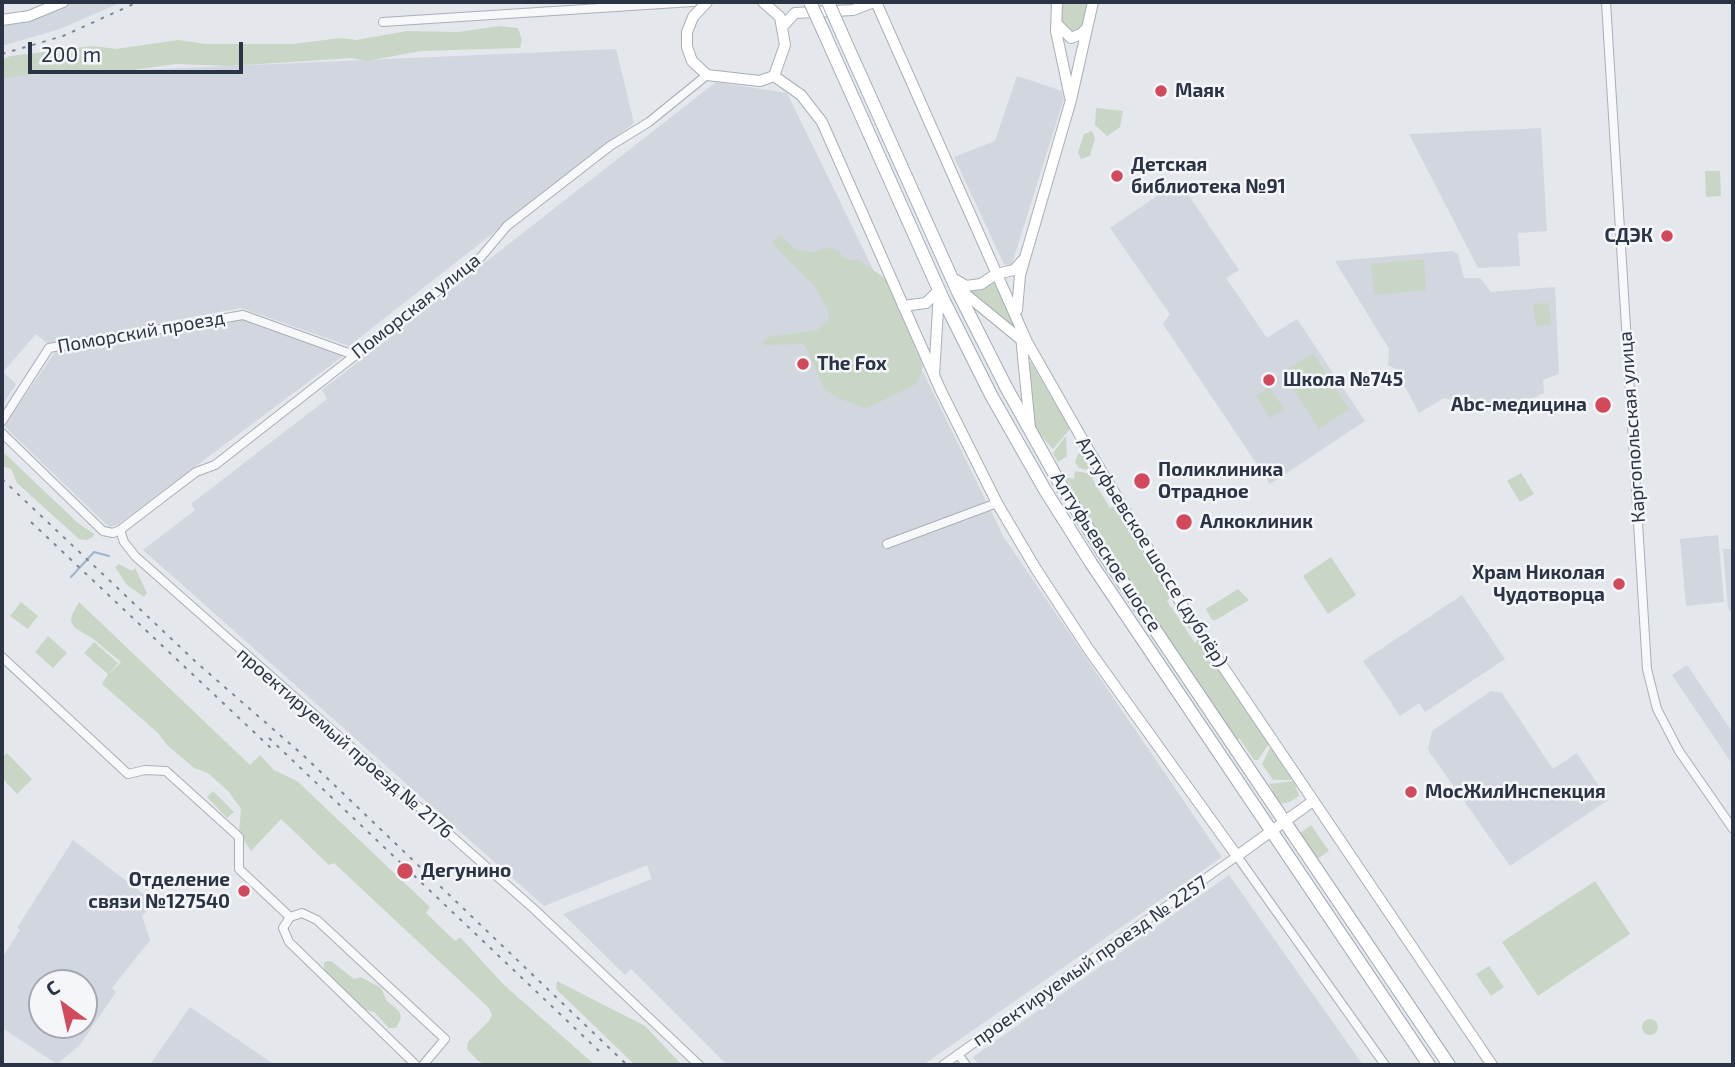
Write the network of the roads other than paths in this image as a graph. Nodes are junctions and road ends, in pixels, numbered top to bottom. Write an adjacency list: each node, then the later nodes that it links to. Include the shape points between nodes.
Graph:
1 (63, 2): 12 (main road, via 29,16)
2 (763, 2): 15 (main road)
3 (810, 2): 22 (main road, Алтуфьевское шоссе, bridge)
4 (828, 2): 21 (main road, Алтуфьевское шоссе, bridge)
5 (875, 2): 10 (main road); 20 (main road, Алтуфьевское шоссе (дублёр))
6 (1057, 2): 11 (main road)
7 (1093, 2): 14 (main road)
8 (1606, 2): 38 (street, Каргопольская улица, via 1647,669 1657,709 1679,751)
9 (698, 3): 13 (street); 16 (main road, via 687,32 687,47 692,61)
10 (856, 6): 15 (main road, via 794,13)
11 (1055, 18): 14 (main road, via 1071,38 1082,34); 18 (main road)
12 (2, 20)
13 (383, 22)
14 (1088, 24): 18 (main road)
15 (783, 26): 17 (main road, via 785,45)
16 (707, 75): 17 (main road, via 760,81); 27 (street, Поморская улица, via 508,226 481,257)
17 (774, 76): 23 (main road, via 801,95 822,122)
18 (1071, 100): 19 (main road)
19 (1025, 256): 20 (main road, via 1014,270); 24 (main road)
20 (996, 274): 21 (main road, via 971,286); 24 (main road, Алтуфьевское шоссе (дублёр))
21 (951, 277): 25 (main road); 30 (main road, Алтуфьевское шоссе)
22 (939, 290): 23 (main road, via 926,303); 28 (main road); 39 (main road, Алтуфьевское шоссе, via 1059,513)
23 (902, 306): 28 (main road)
24 (1017, 319): 25 (main road); 26 (main road, Алтуфьевское шоссе (дублёр))
25 (1021, 339): 26 (main road); 30 (main road)
26 (1030, 350): 36 (main road, Алтуфьевское шоссе (дублёр), via 1146,550)
27 (354, 355): 29 (street, Поморский проезд, via 243,315 49,348); 33 (street, Поморская улица, via 215,465 196,472)
28 (934, 377): 32 (main road)
29 (2, 421)
30 (1030, 431): 37 (main road, Алтуфьевское шоссе, via 1094,538)
31 (2, 433): 33 (street, via 103,531)
32 (997, 503): 34 (street); 40 (main road, via 1075,629)
33 (120, 530): 45 (street, проектируемый проезд № 2176, via 135,556 534,909)
34 (887, 544)
35 (2, 657): 41 (street, via 128,774 145,769 166,771 239,837 239,869)
36 (1313, 801): 37 (main road); 51 (main road, Алтуфьевское шоссе (дублёр))
37 (1283, 820): 39 (main road); 50 (main road, Алтуфьевское шоссе)
38 (1733, 829)
39 (1270, 830): 40 (main road); 49 (main road, Алтуфьевское шоссе)
40 (1237, 856): 42 (street, проектируемый проезд № 2257); 48 (street)
41 (290, 917): 43 (street, via 283,928 289,942); 44 (street, via 302,913 317,920 445,1039)
42 (958, 1055): 46 (street, проектируемый проезд № 2257); 47 (street)
43 (416, 1065)
44 (423, 1065)
45 (699, 1065)
46 (943, 1065)
47 (966, 1065)
48 (1385, 1065)
49 (1429, 1065)
50 (1450, 1065)
51 (1492, 1065)

